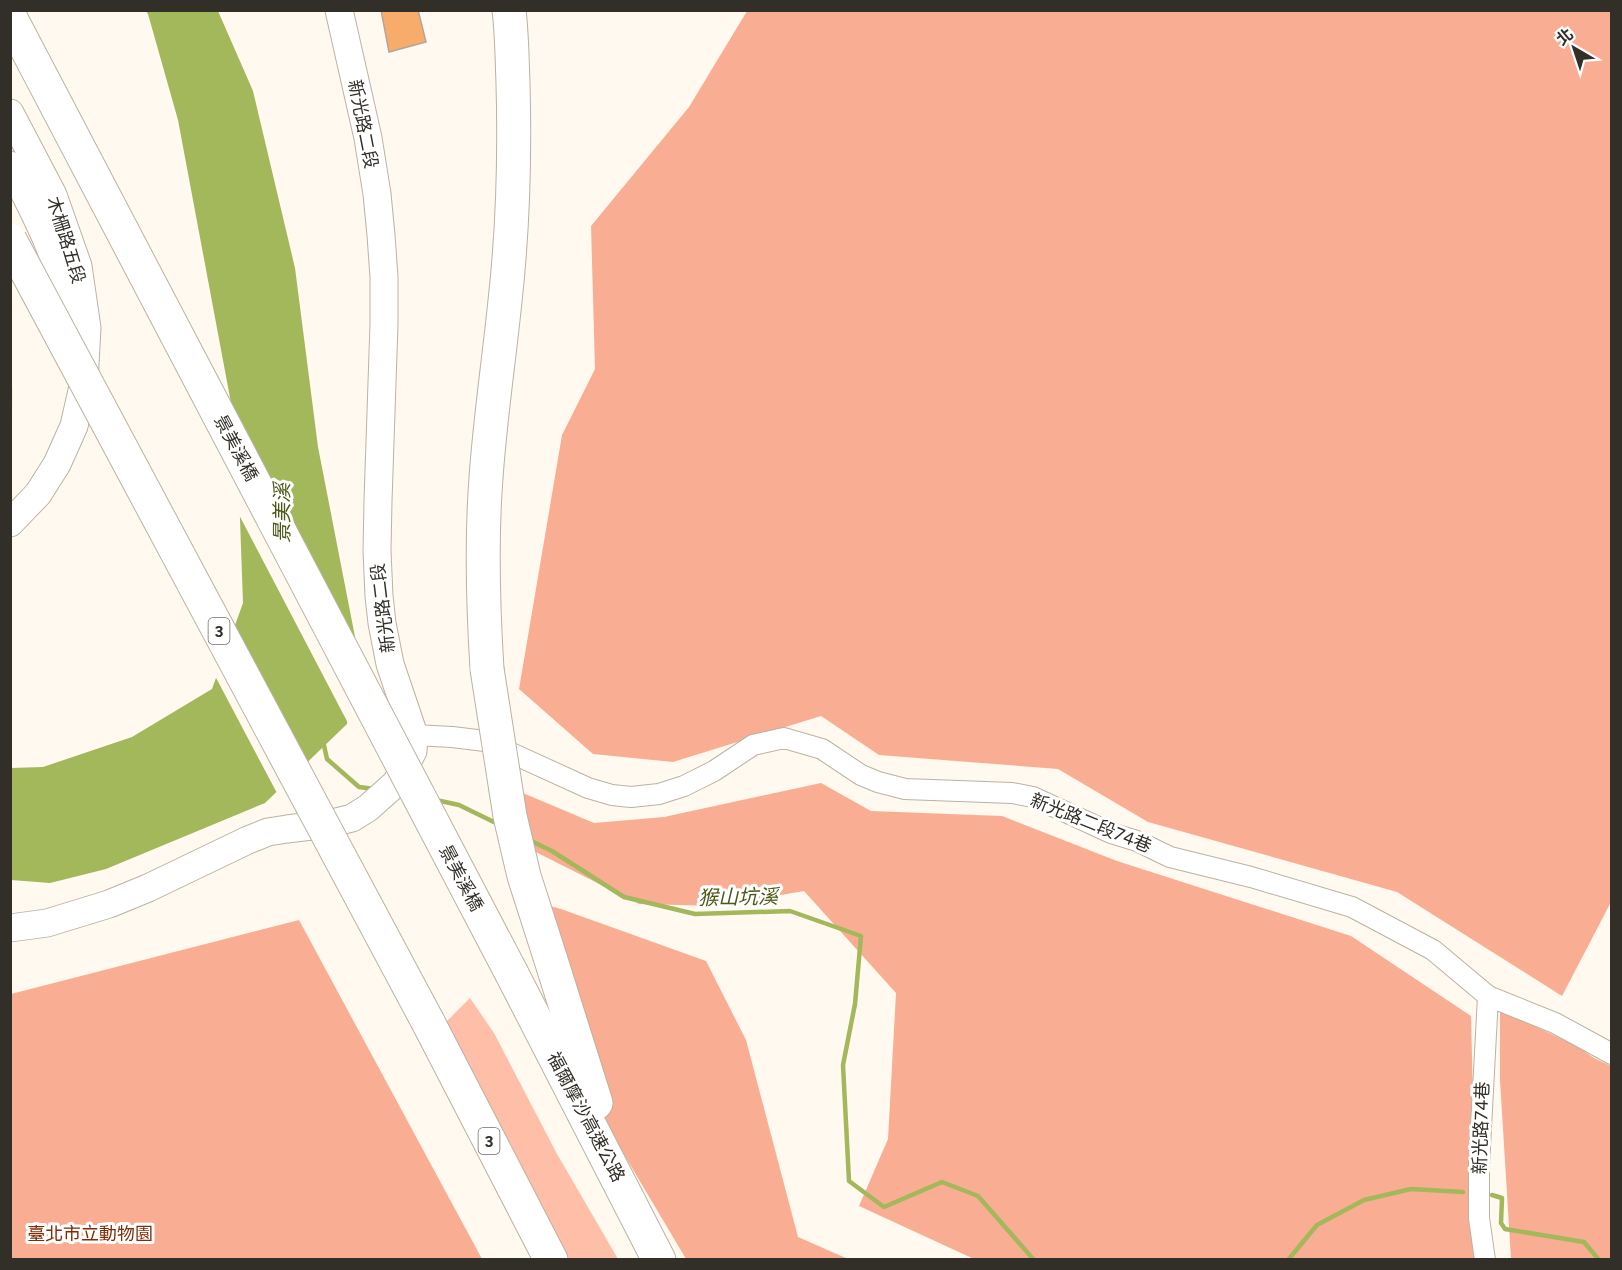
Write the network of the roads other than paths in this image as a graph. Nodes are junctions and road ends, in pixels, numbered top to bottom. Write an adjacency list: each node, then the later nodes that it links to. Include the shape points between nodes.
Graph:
1 (339, 10): 9 (street, 新光路二段, via 368,138 384,278 378,596 390,664)
2 (510, 10): 14 (highway, bridge, via 513,200 485,480 483,608 487,669 510,816 524,876)
3 (10, 17): 11 (highway, 景美溪橋, bridge)
4 (10, 113): 5 (street, 木柵路五段)
5 (16, 164): 7 (street, 木柵路五段, via 57,268 68,311 71,366 44,450); 8 (street, 木柵路五段, via 53,195 78,266 87,328 84,382 74,426 38,494)
6 (10, 240): 15 (highway, 3, bridge)
7 (10, 497)
8 (10, 523)
9 (413, 743): 10 (street, via 396,783 352,818 258,836 148,888 83,913); 12 (street, 新光路二段74巷, via 452,737 485,741 588,788 631,797 684,786 753,745 784,738 822,749 878,783 905,789 1033,797 1170,856 1352,907 1433,950)
10 (10, 928)
11 (512, 974): 14 (highway, 福爾摩沙高速公路)
12 (1488, 996): 13 (street, 新光路二段74巷, via 1554,1023); 17 (street, 新光路74巷, via 1479,1166 1479,1218)
13 (1611, 1054)
14 (623, 1188): 16 (highway, 福爾摩沙高速公路)
15 (551, 1260)
16 (659, 1260)
17 (1485, 1260)

